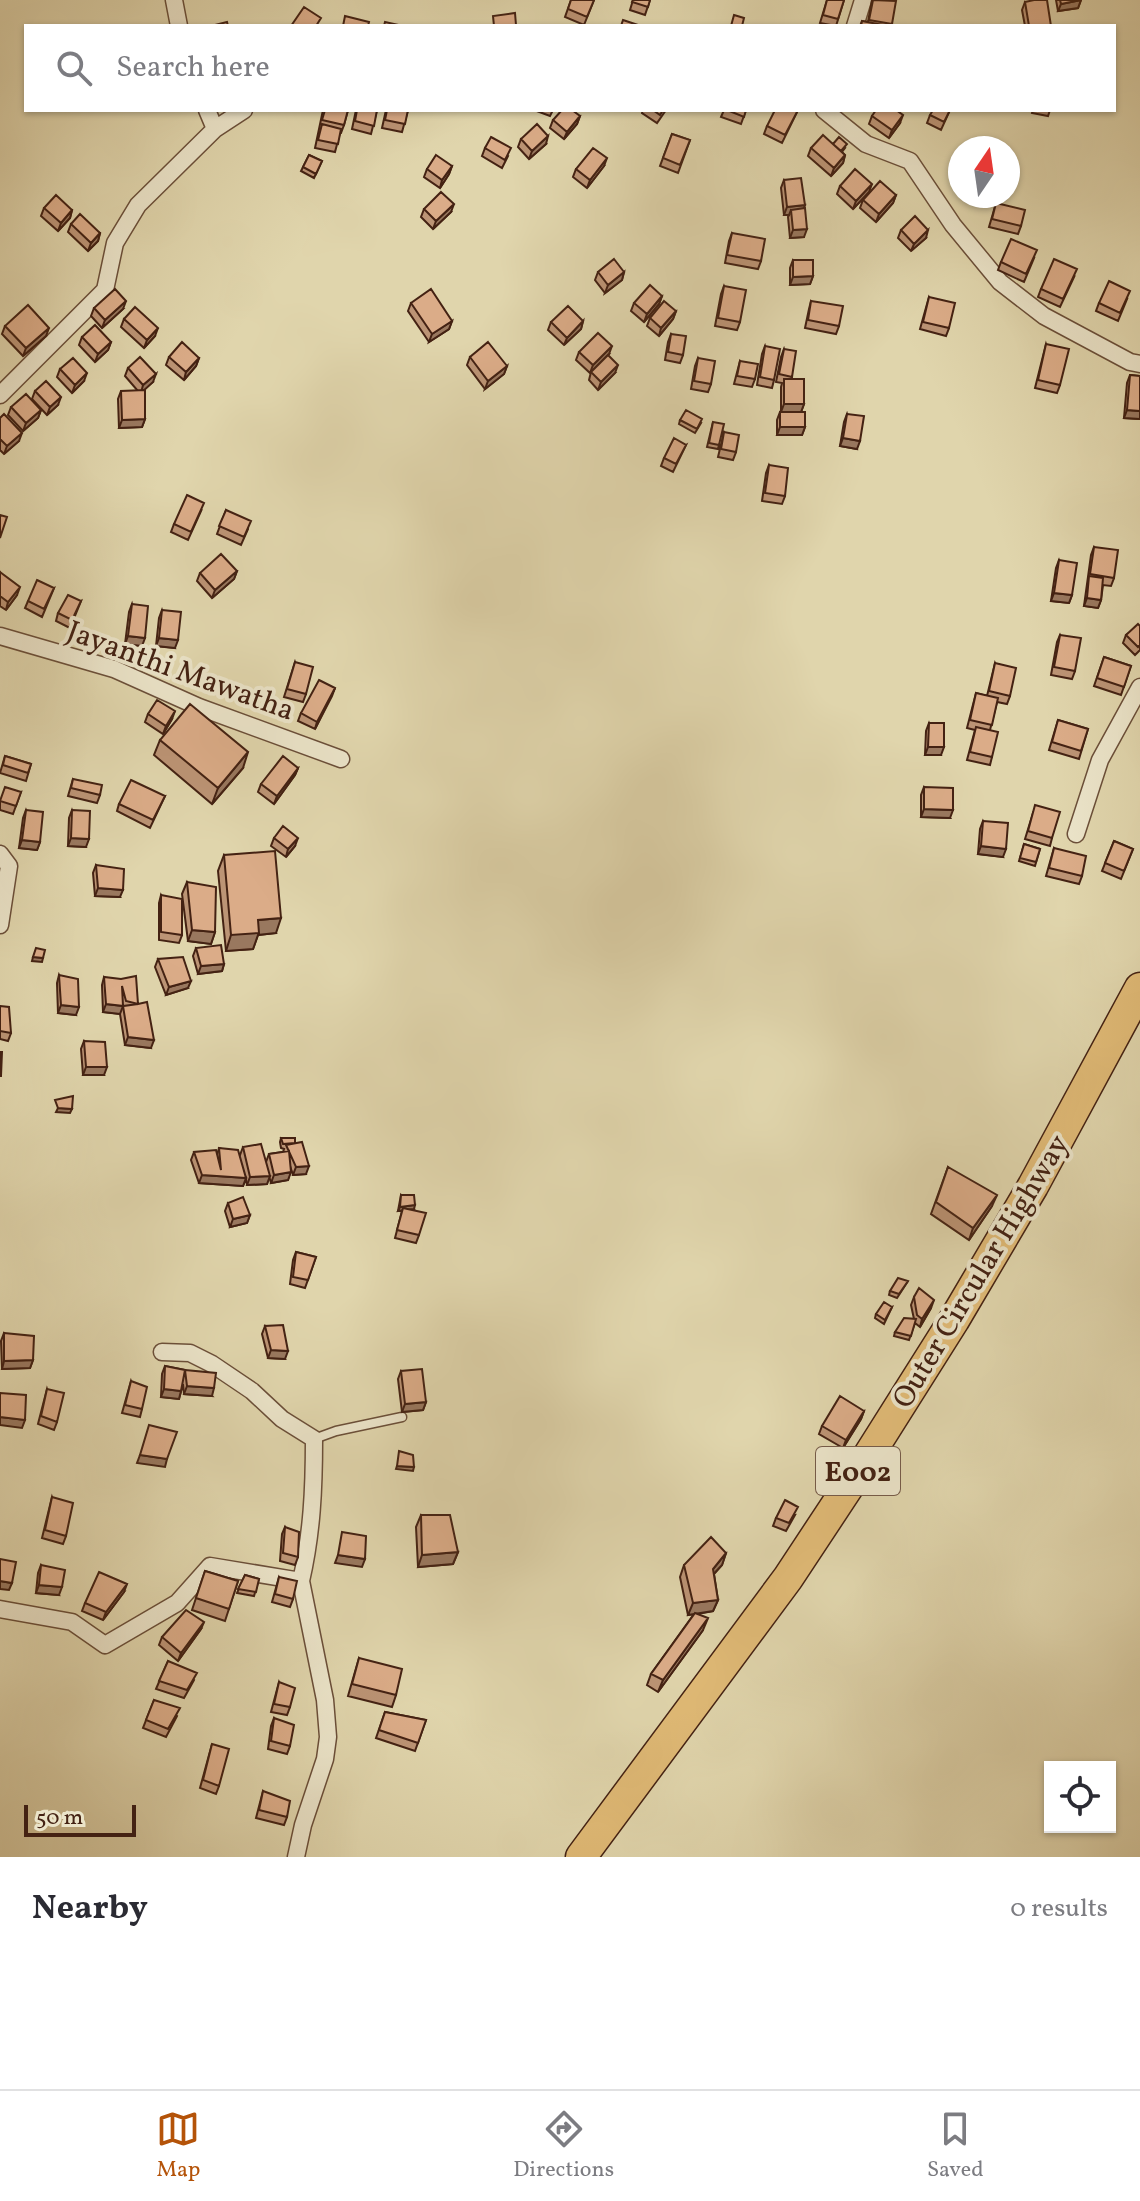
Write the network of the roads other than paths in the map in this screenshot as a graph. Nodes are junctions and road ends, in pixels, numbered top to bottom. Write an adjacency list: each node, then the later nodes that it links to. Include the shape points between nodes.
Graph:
1 (174, 0): 3 (street)
2 (863, 0): 4 (street)
3 (179, 24)
4 (856, 24)
5 (208, 112): 8 (street)
6 (241, 112): 8 (street)
7 (826, 112): 9 (street, via 866,144 910,161 1000,282 1044,316)
8 (215, 129): 10 (street, via 138,205 115,243 105,290)
9 (1140, 364)
10 (0, 395)
11 (0, 636): 13 (street, Jayanthi Mawatha, via 114,669)
12 (1140, 687): 14 (street, via 1100,760)
13 (341, 759)
14 (1076, 834)
15 (0, 854): 16 (street, via 9,866)
16 (0, 925)
17 (1140, 988): 19 (highway, Outer Circular Highway / E002)
18 (1140, 1031): 19 (highway, Outer Circular Highway / E002)
19 (1110, 1067): 26 (highway, Outer Circular Highway / E002, via 788,1578); 27 (highway, Outer Circular Highway / E002, via 1050,1196 876,1481 769,1638)
20 (162, 1352): 22 (street, via 190,1353 212,1364)
21 (402, 1417): 22 (lane)
22 (314, 1439): 23 (street, via 312,1527)
23 (301, 1581): 24 (street, via 210,1566 177,1603 105,1645 72,1622); 25 (street, via 328,1737)
24 (0, 1609)
25 (296, 1857)
26 (581, 1857)
27 (606, 1857)

